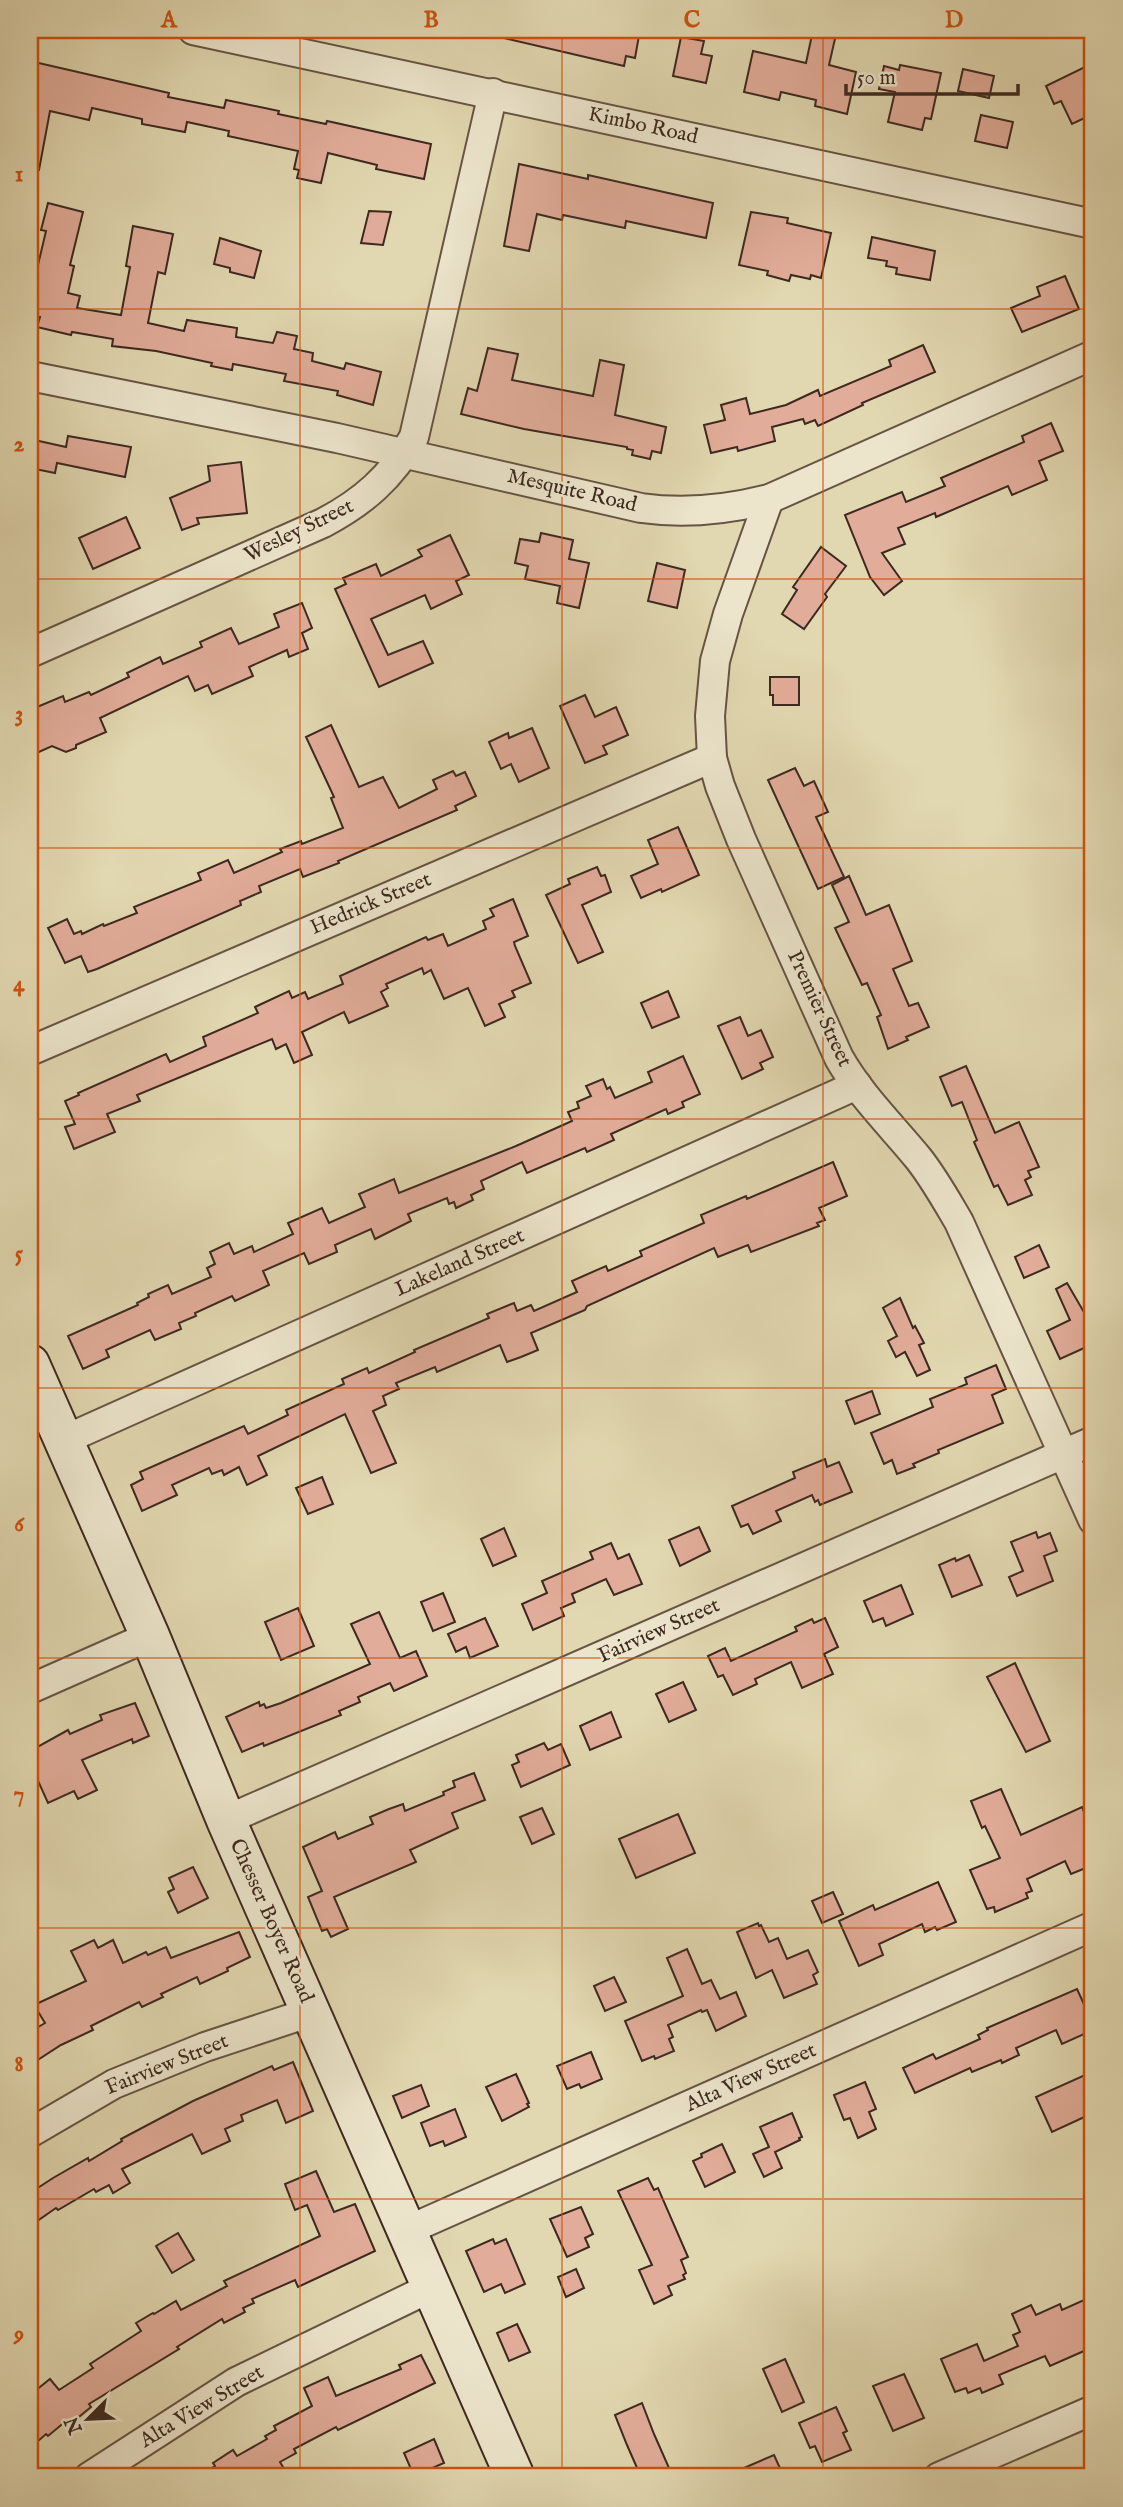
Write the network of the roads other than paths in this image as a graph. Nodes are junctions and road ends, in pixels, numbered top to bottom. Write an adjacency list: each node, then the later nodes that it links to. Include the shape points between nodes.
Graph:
1 (192, 30): 2 (street, Kimbo Road)
2 (493, 93): 3 (street, Kimbo Road); 6 (street, Wesley Street, via 414,437)
3 (1093, 224)
4 (1093, 355): 7 (street, Mesquite Road)
5 (30, 376): 6 (street, Mesquite Road)
6 (405, 453): 7 (street, Mesquite Road, via 663,511 707,510); 8 (street, Wesley Street, via 387,478 347,510)
7 (769, 499): 9 (street, Premier Street, via 715,661)
8 (30, 653)
9 (712, 758): 10 (street, Hedrick Street); 11 (street, Premier Street, via 729,812 839,1058)
10 (30, 1051)
11 (857, 1085): 13 (street, Lakeland Street); 15 (street, Premier Street, via 919,1159 959,1222)
12 (30, 1364): 13 (street, Chesser Boyer Road)
13 (64, 1440): 17 (street, Chesser Boyer Road)
14 (1093, 1441): 15 (street, Fairview Street)
15 (1064, 1454): 16 (street, Premier Street); 19 (street, Fairview Street)
16 (1093, 1520)
17 (150, 1636): 18 (street); 19 (street, Chesser Boyer Road)
18 (30, 1689)
19 (226, 1820): 21 (street, Chesser Boyer Road)
20 (1093, 1926): 23 (street, Alta View Street)
21 (311, 2012): 22 (street, Fairview Street, via 205,2047 114,2084); 23 (street, Chesser Boyer Road)
22 (30, 2133)
23 (408, 2230): 24 (street, Chesser Boyer Road)
24 (432, 2287): 26 (street, Alta View Street, via 236,2382); 27 (street, Chesser Boyer Road)
25 (1093, 2410): 28 (street)
26 (89, 2477)
27 (515, 2477)
28 (939, 2477)

